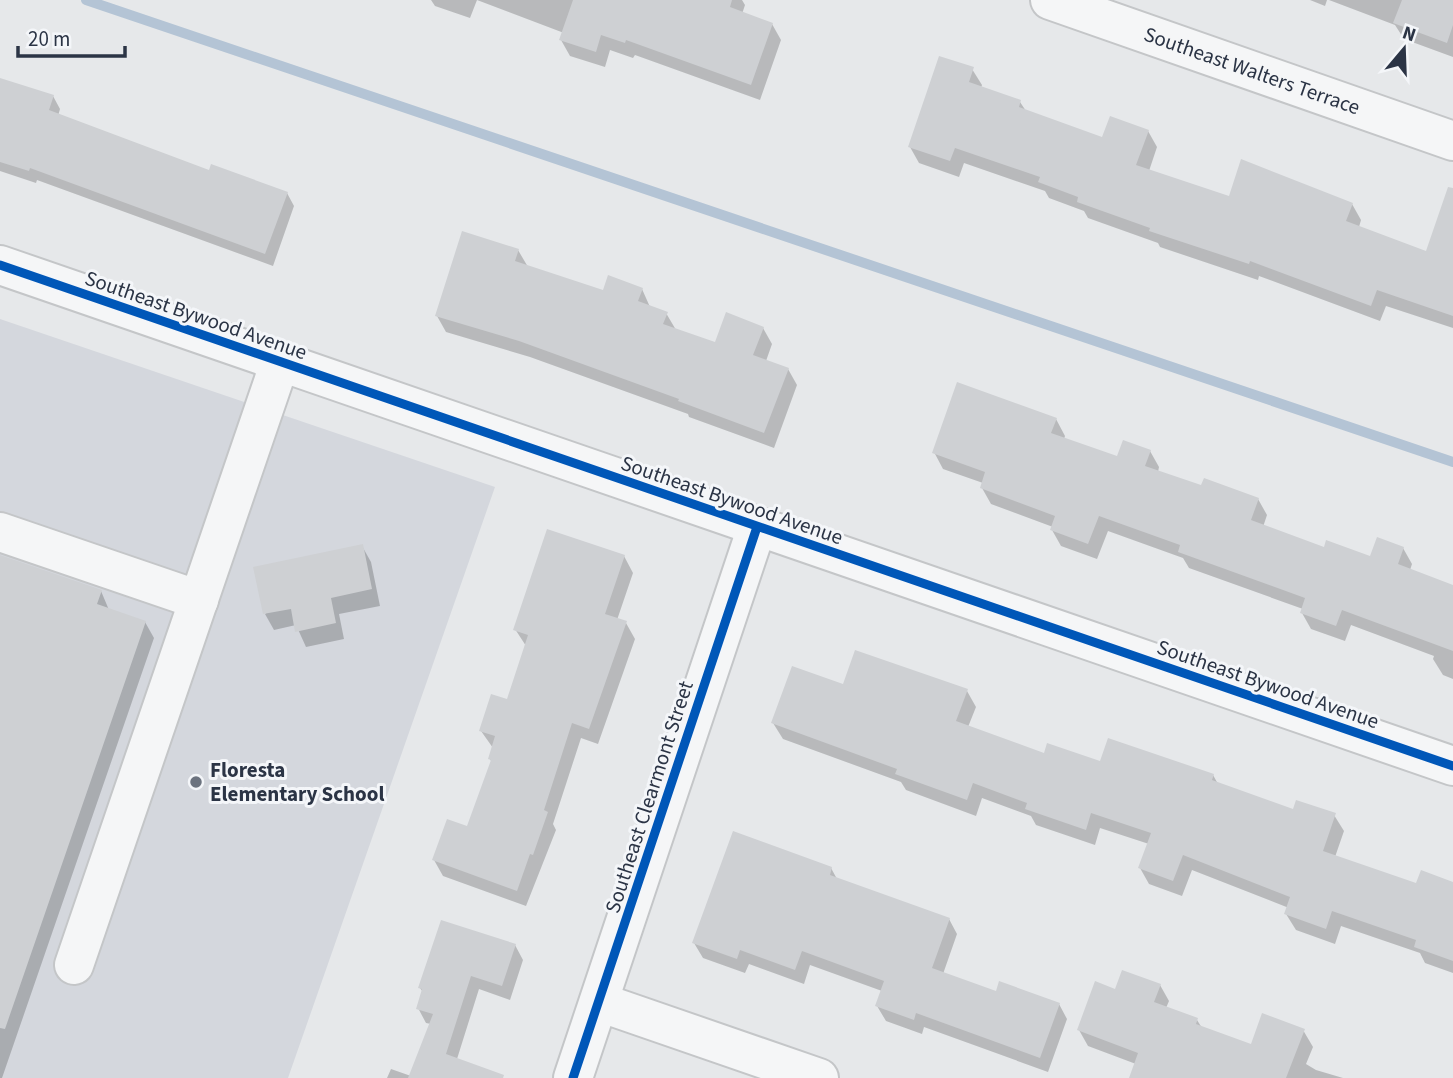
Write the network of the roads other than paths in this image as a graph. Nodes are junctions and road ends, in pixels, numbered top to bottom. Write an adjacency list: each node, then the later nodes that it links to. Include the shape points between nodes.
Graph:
1 (1050, 0): 2 (street, Southeast Walters Terrace)
2 (1453, 141)
3 (0, 265): 4 (street, Southeast Bywood Avenue)
4 (280, 362): 5 (street, Southeast Bywood Avenue); 7 (street)
5 (757, 527): 8 (street, Southeast Bywood Avenue); 10 (street, Southeast Clearmont Street)
6 (0, 532): 7 (street)
7 (199, 600): 9 (street)
8 (1453, 766)
9 (74, 965)
10 (599, 1002): 11 (street, Southeast Clearmont Street); 12 (street)
11 (573, 1078)
12 (818, 1078)

